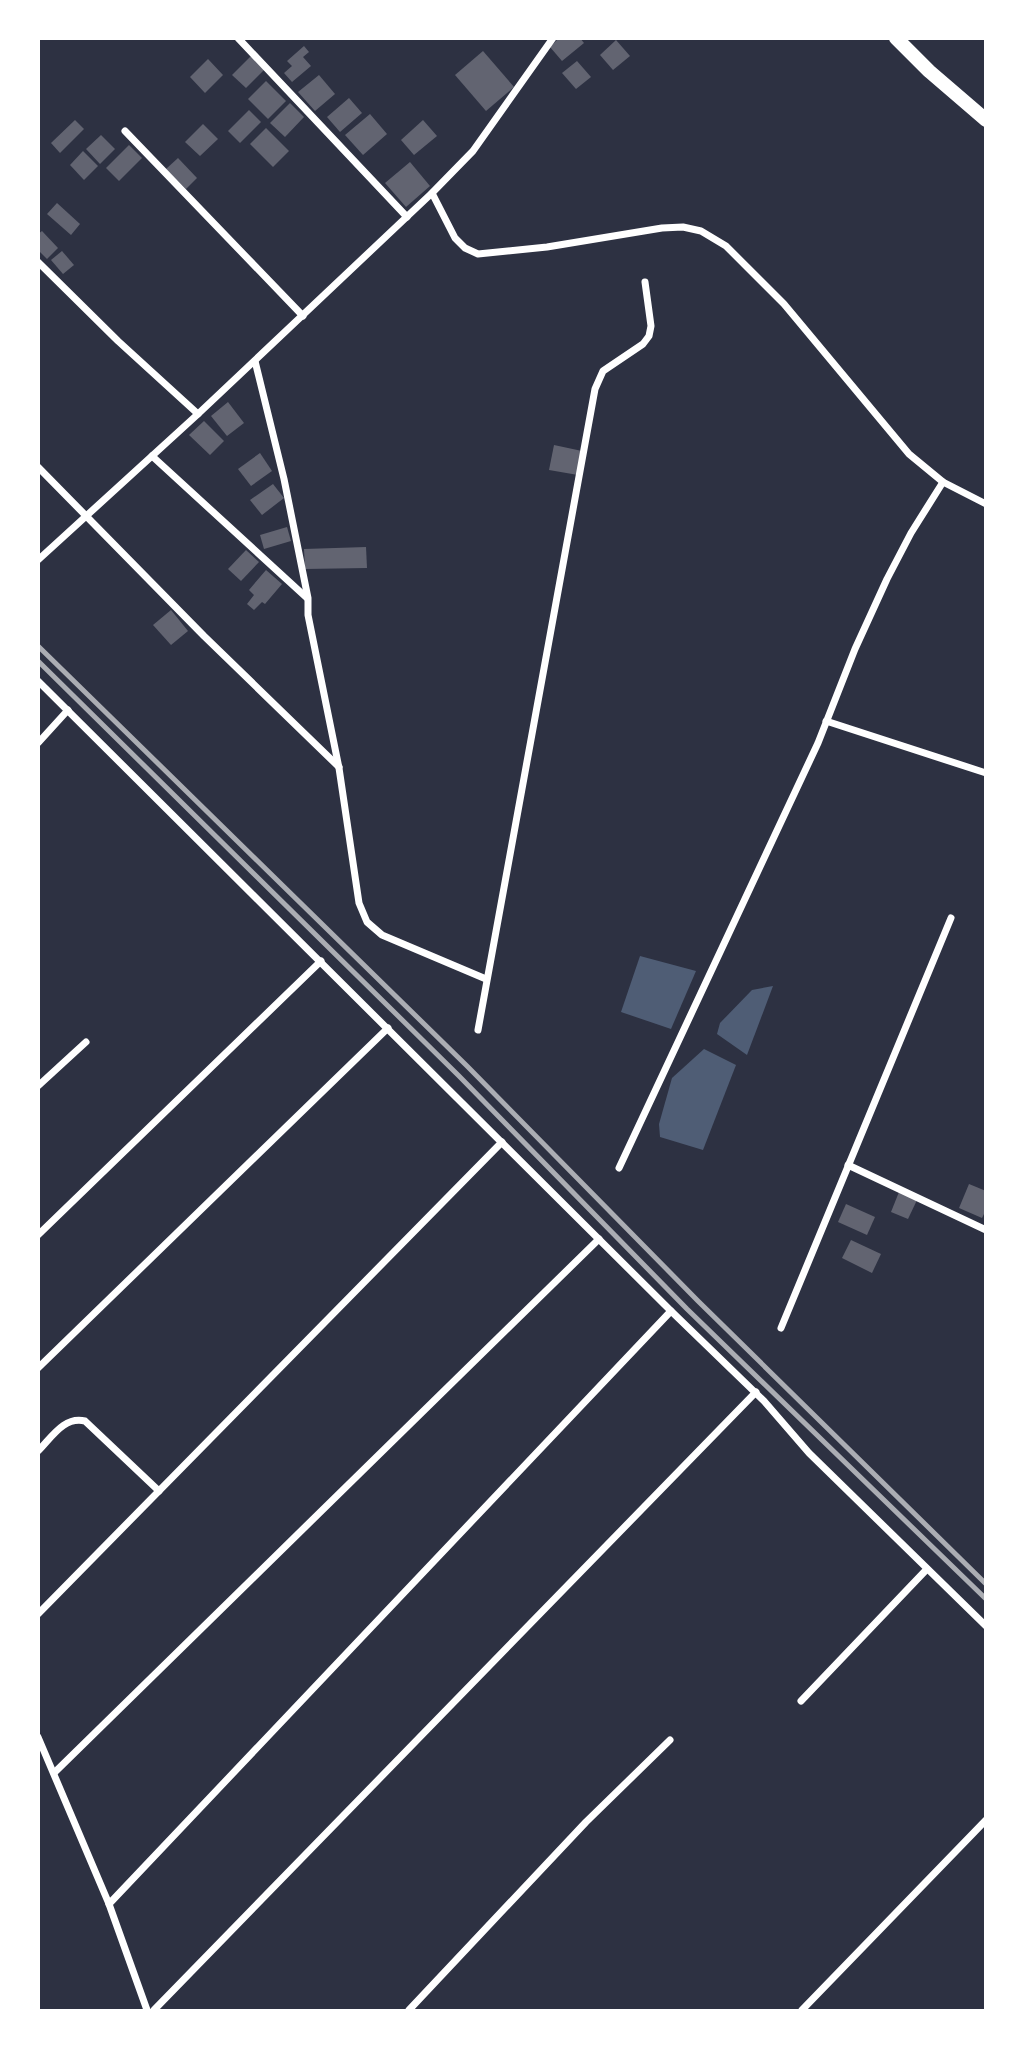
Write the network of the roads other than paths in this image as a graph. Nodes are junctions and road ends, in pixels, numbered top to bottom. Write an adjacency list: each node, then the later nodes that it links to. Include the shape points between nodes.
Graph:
1 (239, 38): 7 (street)
2 (553, 38): 6 (street, via 473,151)
3 (896, 38): 4 (main road)
4 (985, 120)
5 (125, 131): 10 (street)
6 (432, 193): 7 (street); 15 (street, via 455,238 478,254 662,228 701,231 726,246 784,304 909,454)
7 (407, 218): 10 (street)
8 (38, 262): 12 (street)
9 (645, 282): 28 (street, via 649,336 603,372 595,389)
10 (303, 316): 11 (street)
11 (255, 361): 12 (street); 19 (street)
12 (198, 414): 13 (street)
13 (152, 456): 17 (street); 19 (street)
14 (38, 467): 17 (street)
15 (943, 482): 16 (street); 22 (street, via 887,579)
16 (985, 504)
17 (87, 515): 18 (street); 24 (street)
18 (38, 560)
19 (308, 598): 24 (street)
20 (38, 681): 21 (street)
21 (68, 710): 23 (street); 27 (street)
22 (826, 722): 25 (street); 35 (street)
23 (38, 743)
24 (339, 768): 28 (street, via 359,903 367,922 382,935)
25 (985, 773)
26 (951, 918): 34 (street)
27 (321, 961): 29 (street); 37 (street)
28 (486, 979): 30 (street)
29 (388, 1028): 33 (street); 41 (street)
30 (478, 1030)
31 (86, 1042): 32 (street)
32 (38, 1086)
33 (502, 1142): 38 (street); 44 (street)
34 (848, 1165): 36 (street); 40 (street)
35 (619, 1168)
36 (985, 1230)
37 (38, 1235)
38 (599, 1239): 39 (street); 51 (street)
39 (671, 1311): 42 (street); 53 (street)
40 (781, 1328)
41 (38, 1368)
42 (756, 1392): 45 (street, via 809,1453); 55 (street)
43 (38, 1451): 44 (street, via 65,1423 85,1421)
44 (159, 1492): 46 (street)
45 (927, 1569): 47 (street); 48 (street)
46 (38, 1614)
47 (985, 1626)
48 (801, 1701)
49 (38, 1738): 51 (street)
50 (670, 1740): 56 (street, via 586,1822)
51 (54, 1773): 53 (street)
52 (985, 1820): 57 (street)
53 (109, 1904): 54 (street)
54 (148, 2011)
55 (154, 2011)
56 (409, 2011)
57 (802, 2011)

